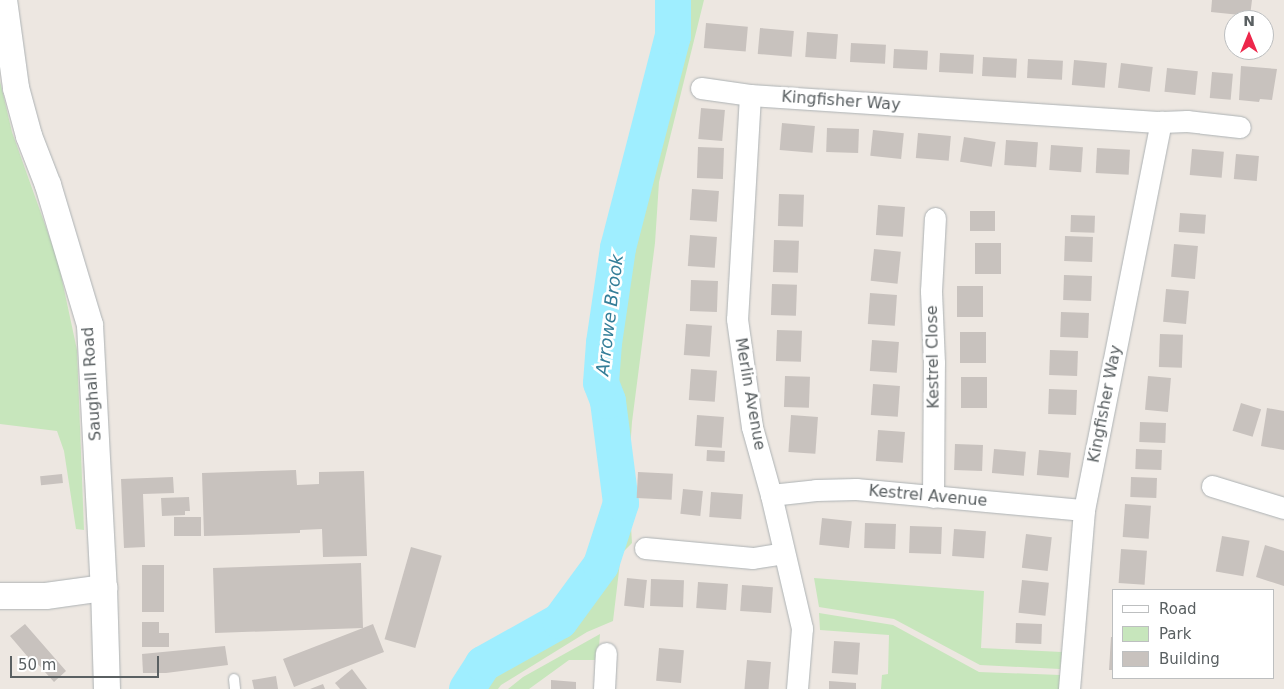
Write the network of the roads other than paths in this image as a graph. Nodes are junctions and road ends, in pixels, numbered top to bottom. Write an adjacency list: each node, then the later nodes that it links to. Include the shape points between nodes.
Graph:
1 (4, 0): 14 (street, Saughall Road, via 18,96 90,325)
2 (701, 88): 3 (street, Kingfisher Way)
3 (750, 94): 4 (street, Kingfisher Way); 8 (street, Merlin Avenue, via 737,320 752,428)
4 (1161, 122): 5 (street, Kingfisher Way); 11 (street, Kingfisher Way)
5 (1240, 127)
6 (935, 218): 9 (street, Kestrel Close, via 931,291)
7 (1212, 486): 10 (street)
8 (771, 495): 9 (street, Kestrel Avenue, via 856,489); 13 (street, Merlin Avenue)
9 (933, 497): 11 (street, Kestrel Avenue)
10 (1284, 508)
11 (1084, 510): 20 (street, Kingfisher Way)
12 (645, 548): 13 (street, via 753,558)
13 (784, 553): 19 (street, Merlin Avenue, via 802,628)
14 (104, 588): 15 (street, via 46,596); 17 (street, Saughall Road)
15 (0, 596)
16 (606, 653): 18 (street)
17 (107, 689)
18 (604, 689)
19 (797, 689)
20 (1069, 689)

